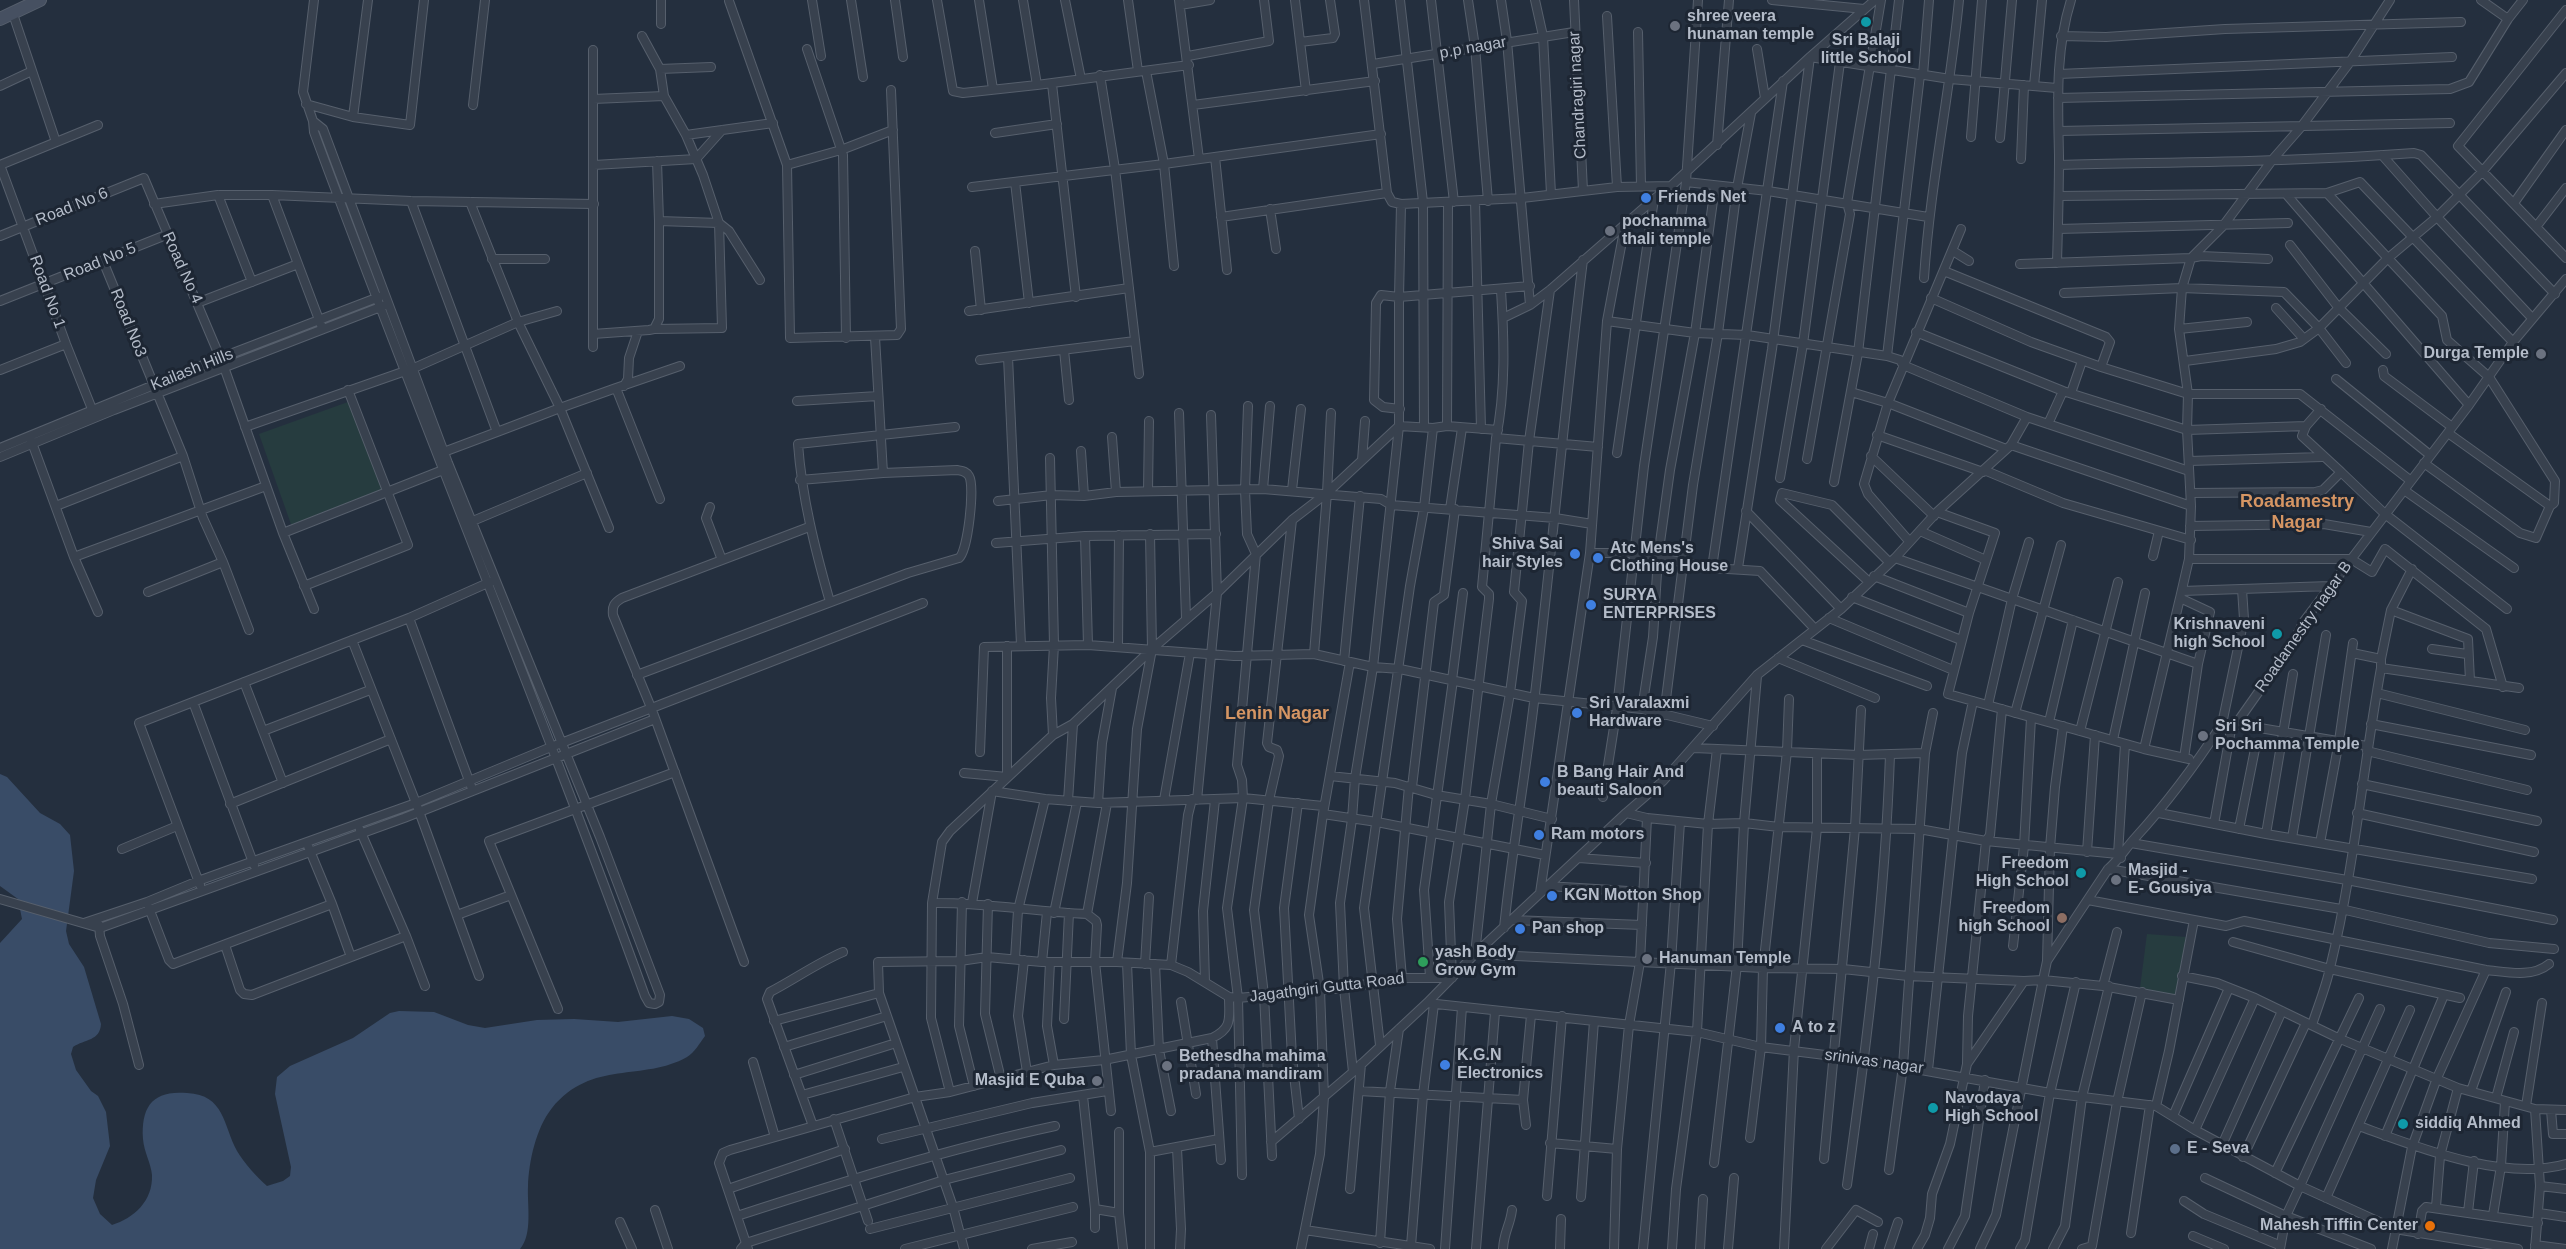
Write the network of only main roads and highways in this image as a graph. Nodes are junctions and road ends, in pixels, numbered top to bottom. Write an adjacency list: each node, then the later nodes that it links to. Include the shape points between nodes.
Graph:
1 (40, 0): 2 (main road)
2 (0, 19)

